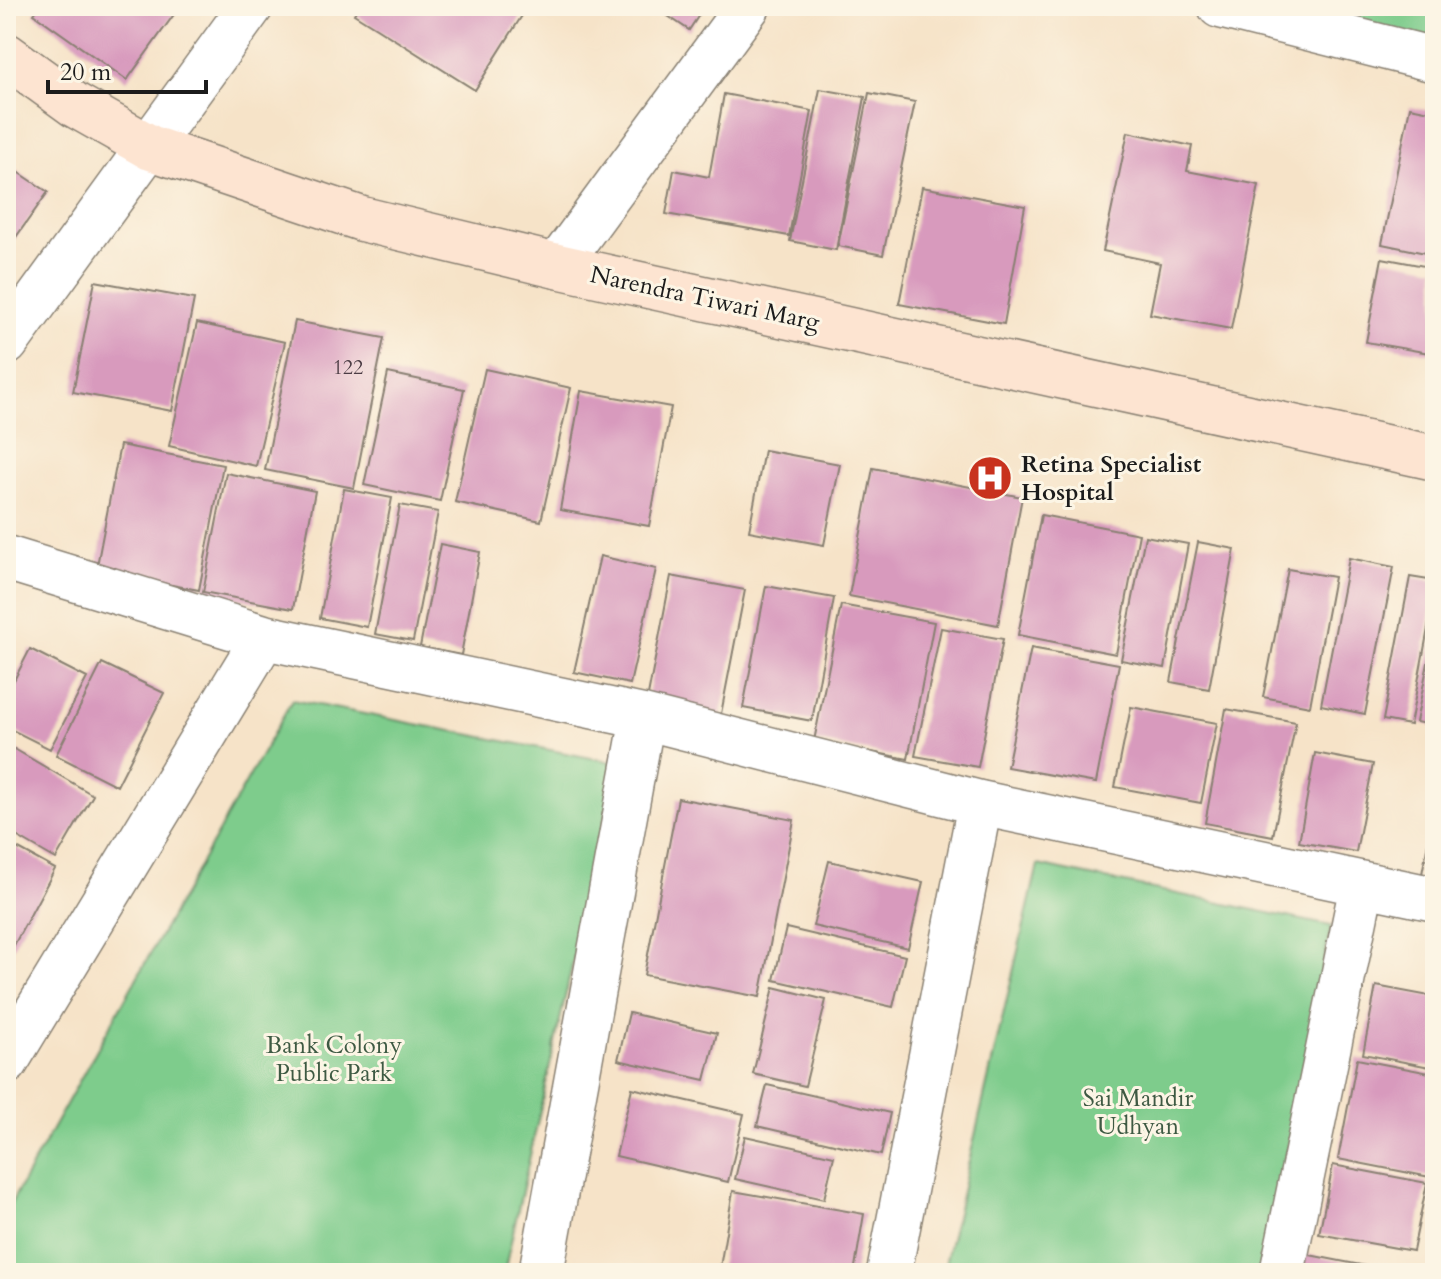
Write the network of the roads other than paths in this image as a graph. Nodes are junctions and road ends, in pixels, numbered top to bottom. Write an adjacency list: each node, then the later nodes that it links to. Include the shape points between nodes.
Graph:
1 (251, 6): 6 (street)
2 (748, 6): 7 (street)
3 (1220, 6): 5 (street)
4 (6, 55): 6 (street, Narendra Tiwari Marg, via 75,105)
5 (1435, 60)
6 (151, 148): 7 (street, Narendra Tiwari Marg, via 362,219); 8 (street)
7 (557, 266): 9 (street, Narendra Tiwari Marg)
8 (6, 343)
9 (1435, 458)
10 (6, 558): 11 (street)
11 (264, 637): 12 (street); 16 (street)
12 (643, 717): 13 (street); 17 (street)
13 (980, 803): 14 (street); 18 (street)
14 (1362, 885): 15 (street); 19 (street)
15 (1435, 899)
16 (6, 1062)
17 (541, 1273)
18 (889, 1273)
19 (1282, 1273)

